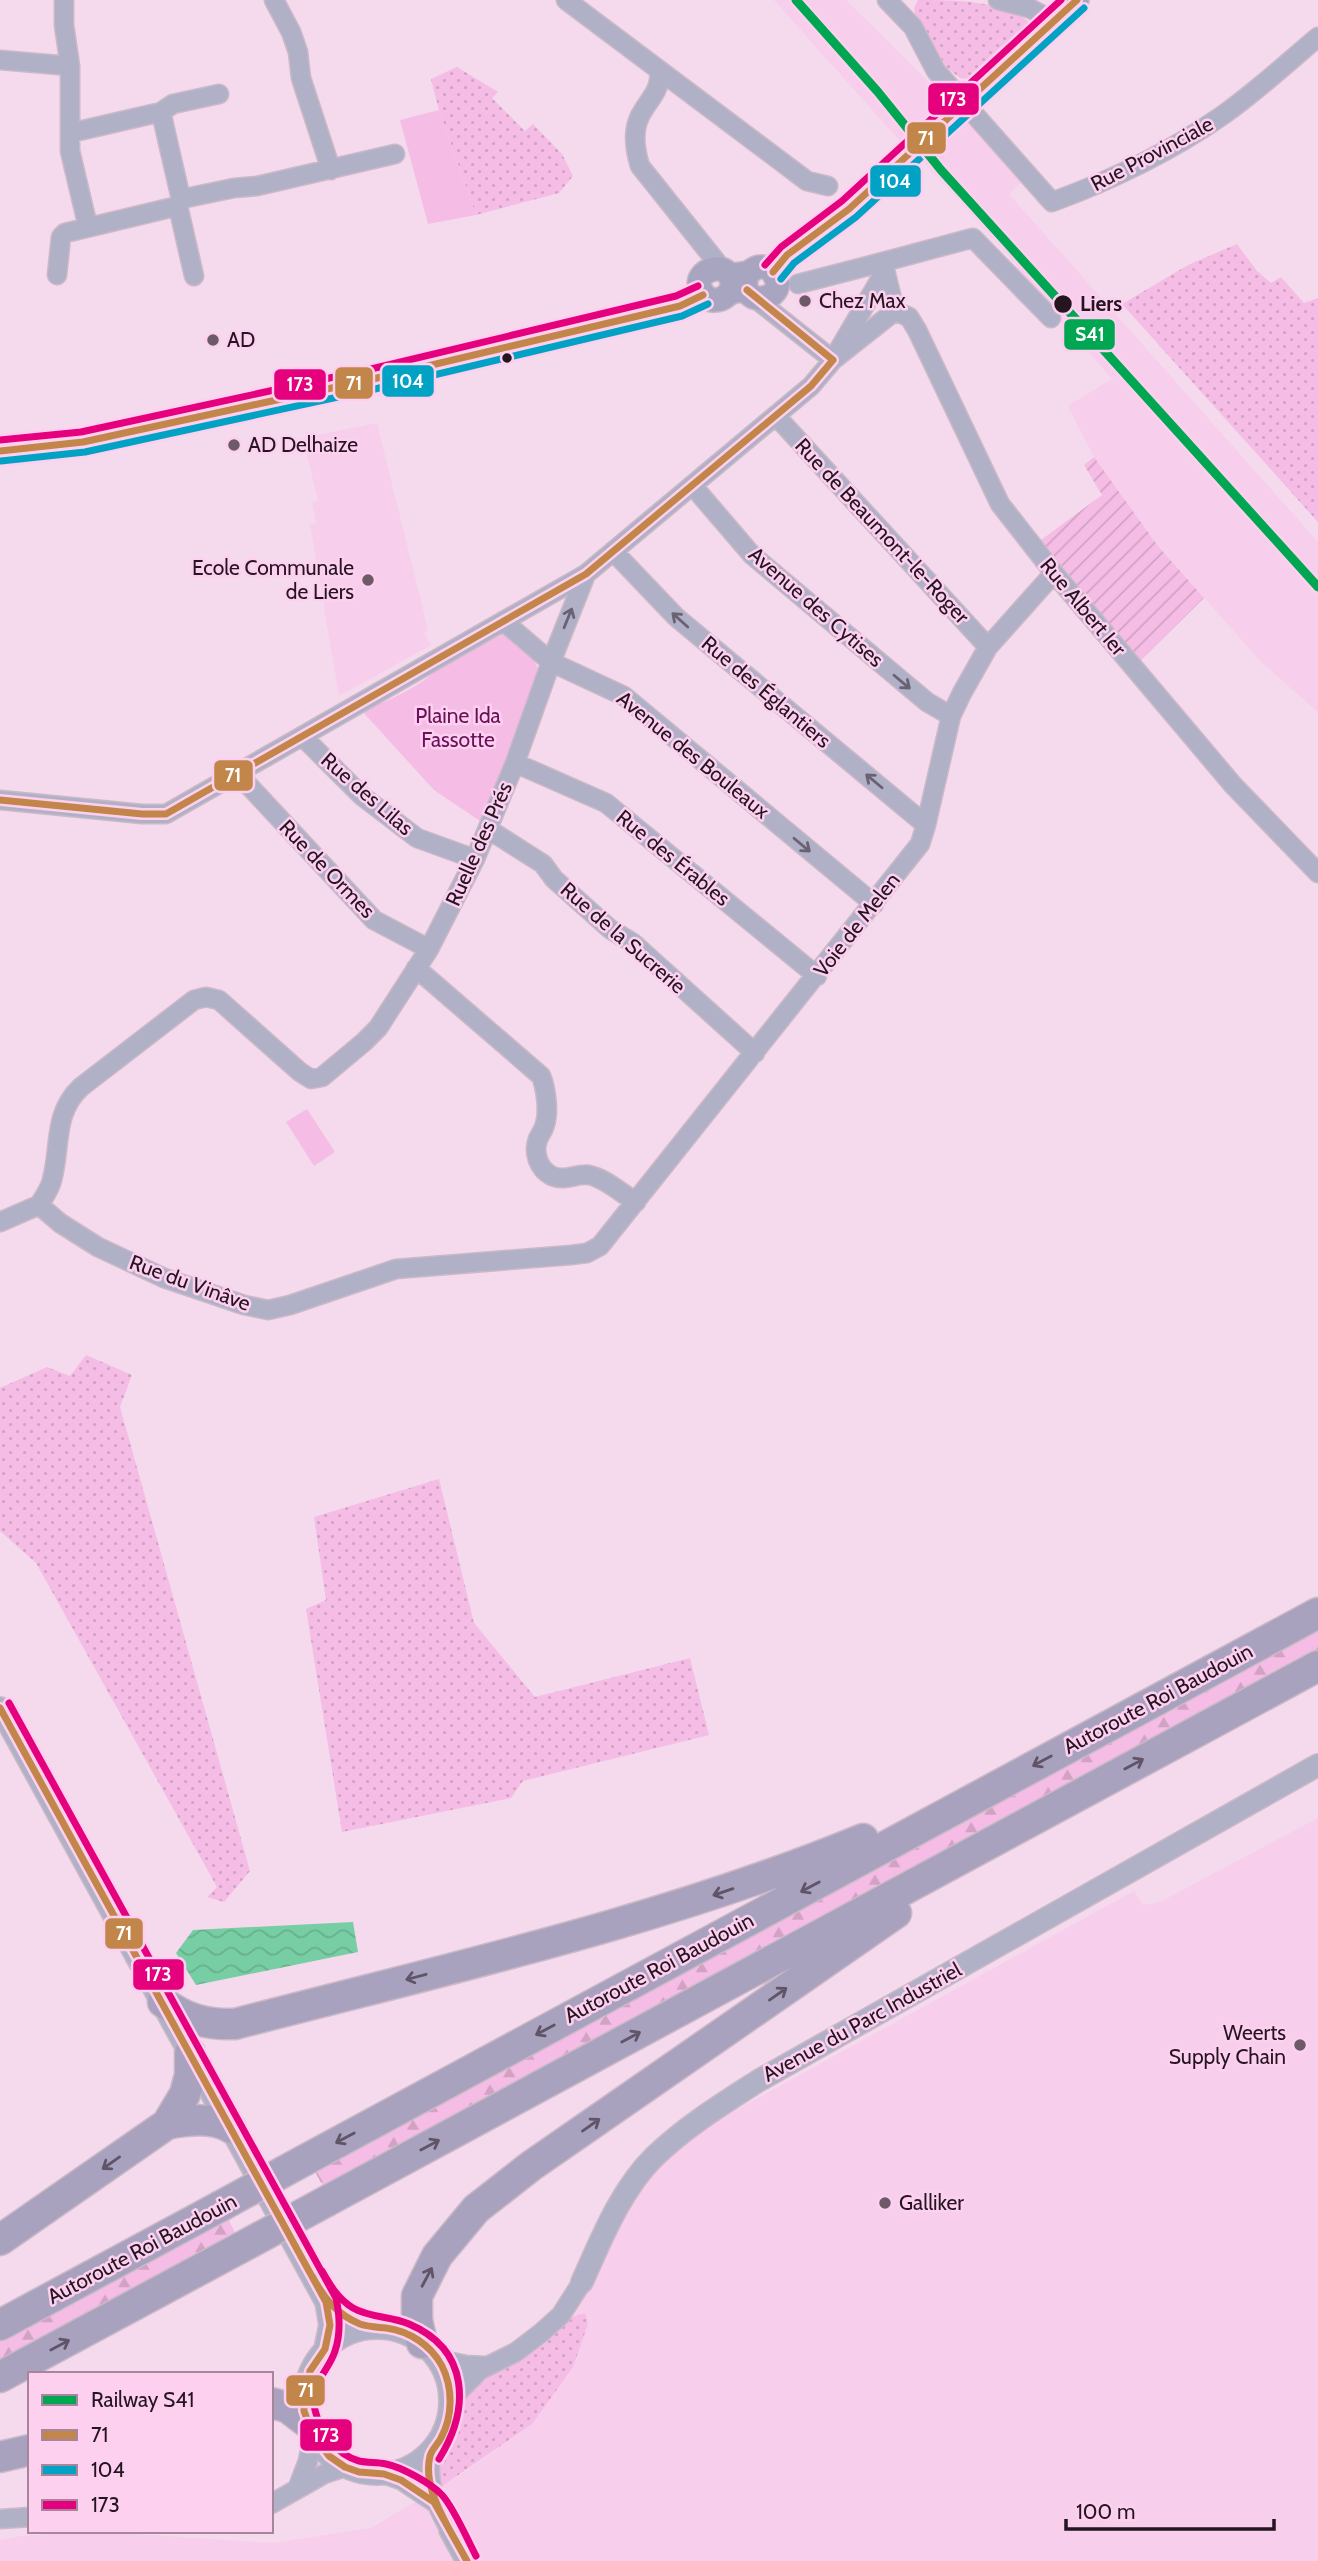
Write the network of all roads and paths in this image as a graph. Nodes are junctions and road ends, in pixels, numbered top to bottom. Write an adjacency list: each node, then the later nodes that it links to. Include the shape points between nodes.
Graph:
1 (64, 0): 10 (street)
2 (274, 0): 18 (street, via 298,52 301,78)
3 (566, 0): 11 (street)
4 (887, 0): 8 (street, Rue Provinciale, via 913,27 936,71 1052,202 1131,170 1223,115)
5 (998, 0): 7 (street)
6 (1077, 0): 7 (main road)
7 (1054, 21): 13 (main road)
8 (1318, 37)
9 (0, 60): 10 (street)
10 (70, 66): 15 (street)
11 (659, 71): 19 (street, via 807,181); 25 (street, via 661,81 638,118 635,132 640,166)
12 (219, 94): 14 (street, via 173,104)
13 (971, 95)
14 (161, 112): 15 (street); 20 (street)
15 (71, 133): 21 (street, via 70,151)
16 (908, 153): 26 (main road, via 849,209 788,255)
17 (396, 154): 18 (street)
18 (331, 170): 20 (street)
19 (828, 186)
20 (180, 203): 21 (street); 24 (street)
21 (88, 226): 23 (street, via 61,237)
22 (884, 267): 27 (street); 28 (street); 30 (street, via 973,237); 31 (street)
23 (57, 275)
24 (194, 276)
25 (734, 281): 26 (main road, via 761,299 769,297); 29 (street); 33 (main road, via 725,298 718,301 703,295 680,306 373,379 83,442)
26 (774, 281): 29 (street)
27 (798, 284)
28 (895, 312): 31 (street); 37 (street, Rue Albert Ier, via 909,317 917,330 1000,504)
29 (779, 316): 31 (street)
30 (1051, 318)
31 (833, 360): 32 (street)
32 (776, 416): 34 (street); 39 (street, Rue de Beaumont-le-Roger)
33 (0, 451)
34 (692, 485): 35 (street); 41 (street, Avenue des Cytises, one-way to 41, via 752,555 927,702)
35 (612, 551): 36 (street); 46 (street, Rue des Églantiers, one-way to 35, via 676,617)
36 (586, 573): 38 (street); 40 (street, Ruelle des Prés, one-way to 36)
37 (1054, 573): 39 (street, Voie de Melen); 49 (street, Rue Albert Ier, via 1233,785)
38 (503, 621): 40 (street, Avenue des Bouleaux); 42 (street)
39 (988, 647): 41 (street, Voie de Melen)
40 (551, 662): 43 (street, Ruelle des Prés); 50 (street, Avenue des Bouleaux, one-way to 50, via 624,696)
41 (951, 716): 46 (street, Voie de Melen)
42 (302, 736): 44 (street); 48 (street, Rue des Lilas, via 362,796 417,838)
43 (515, 762): 47 (street, Ruelle des Prés); 53 (street, Rue des Érables, via 606,803)
44 (238, 774): 45 (street, via 166,814); 51 (street, Rue de Ormes, via 374,919)
45 (0, 800)
46 (926, 825): 50 (street, Voie de Melen, via 919,844)
47 (488, 829): 48 (street, Ruelle des Prés); 54 (street, Rue de la Sucrerie, via 543,864 610,929 633,943)
48 (475, 859): 51 (street, Ruelle des Prés)
49 (1318, 873)
50 (874, 904): 53 (street, Voie de Melen)
51 (429, 949): 52 (street, Ruelle des Prés)
52 (416, 968): 55 (street, via 541,1076 546,1117 536,1151 546,1172 560,1178 588,1175); 56 (street, Ruelle des Prés, via 378,1028 317,1079 300,1072 219,1000 194,1000 69,1100 60,1120 52,1182)
53 (817, 976): 54 (street, Voie de Melen)
54 (755, 1053): 55 (street, Voie de Melen)
55 (636, 1202): 58 (street, Voie de Melen)
56 (39, 1205): 57 (street); 58 (street, Rue du Vinâve, via 98,1247 164,1278 268,1310 396,1269 571,1255)
57 (0, 1222)
58 (600, 1247)
59 (1318, 1613): 63 (highway, Autoroute Roi Baudouin, one-way to 63)
60 (1318, 1666): 64 (highway, one-way to 60)
61 (0, 1708): 65 (street)
62 (1318, 1765): 72 (street, Avenue du Parc Industriel, via 758,2081 695,2122 653,2158 627,2193)
63 (956, 1808): 66 (highway, one-way to 66, via 911,1819 705,1898); 74 (highway, Autoroute Roi Baudouin, one-way to 74, bridge)
64 (966, 1856): 77 (highway, one-way to 64, via 417,2320 416,2296 437,2256 476,2209 531,2166 943,1883); 79 (highway, one-way to 64, bridge)
65 (163, 2003): 66 (highway, via 192,2020); 67 (street)
66 (235, 2024): 68 (highway, via 211,2049)
67 (190, 2053): 68 (street); 69 (highway, via 185,2094)
68 (205, 2081): 70 (street)
69 (167, 2124): 70 (highway, via 218,2122); 71 (highway, one-way to 71)
70 (231, 2129): 73 (street)
71 (0, 2240)
72 (582, 2283): 78 (street, Avenue du Parc Industriel, via 561,2315 541,2333)
73 (327, 2302): 75 (street); 76 (street, via 330,2325)
74 (0, 2325)
75 (372, 2328): 76 (street, via 347,2334); 77 (street, via 398,2331)
76 (325, 2349): 82 (street, via 306,2384 304,2410)
77 (430, 2351): 78 (street, via 466,2365); 80 (street, via 448,2380)
78 (486, 2366): 80 (street, Avenue du Parc Industriel)
79 (0, 2377)
80 (451, 2399): 84 (street, via 449,2419)
81 (273, 2404): 82 (highway, via 287,2407)
82 (310, 2429): 86 (street, via 329,2456); 88 (street, via 308,2461)
83 (28, 2450): 85 (highway)
84 (430, 2453): 87 (street, via 415,2465); 89 (street)
85 (0, 2457)
86 (345, 2467): 87 (street); 88 (street)
87 (384, 2474): 89 (street)
88 (298, 2487): 90 (street)
89 (434, 2502): 93 (street)
90 (273, 2503)
91 (28, 2517): 92 (street)
92 (0, 2519)
93 (450, 2530): 94 (street)
94 (467, 2561)

